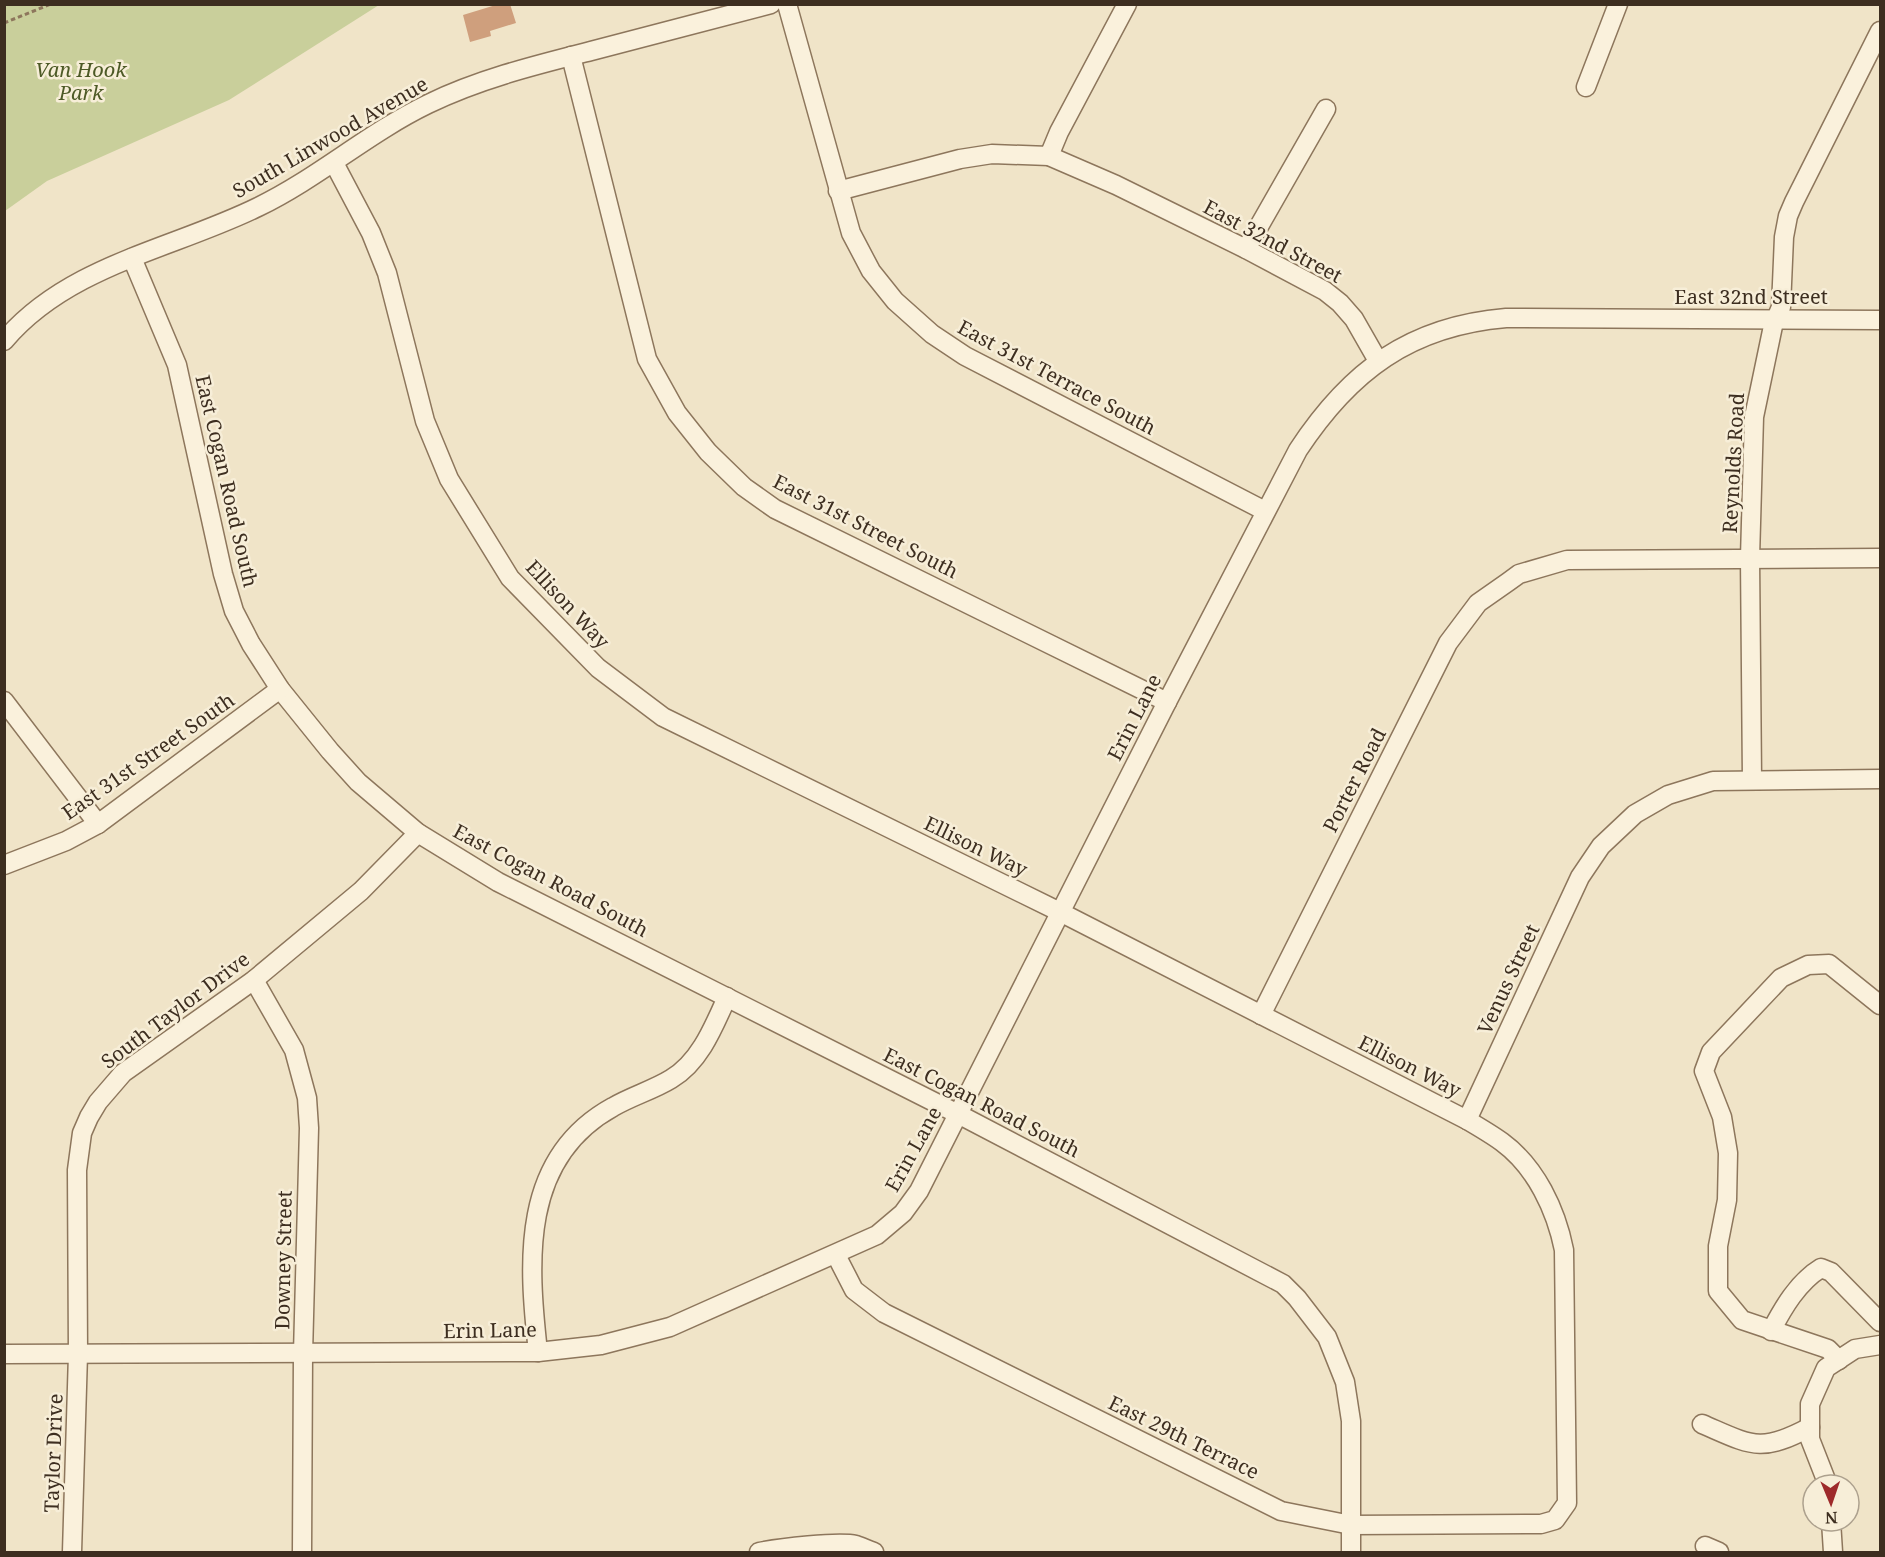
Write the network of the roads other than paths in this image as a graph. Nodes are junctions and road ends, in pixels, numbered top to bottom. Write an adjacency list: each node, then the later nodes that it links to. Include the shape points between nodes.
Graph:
1 (771, 4): 6 (street, South Linwood Avenue)
2 (787, 4): 11 (street, East 31st Terrace South)
3 (1127, 4): 9 (street)
4 (1618, 4): 7 (street)
5 (1881, 31): 14 (street, Reynolds Road, via 1788,216)
6 (571, 56): 10 (street, South Linwood Avenue, via 469,86 429,103 388,125); 23 (street, East 31st Street South, via 647,359 677,413 708,452 744,487 775,509)
7 (1586, 87)
8 (1326, 109): 12 (street)
9 (1049, 156): 11 (street, East 32nd Street, via 992,154 960,159); 12 (street, East 32nd Street)
10 (334, 163): 13 (street, South Linwood Avenue, via 258,207); 29 (street, Ellison Way, via 387,273 425,421 449,479 510,578 598,668 663,717)
11 (838, 191): 18 (street, East 31st Terrace South, via 851,233 871,271 895,301 932,334 965,356)
12 (1246, 249): 17 (street, East 32nd Street, via 1340,303)
13 (132, 258): 16 (street, South Linwood Avenue, via 56,297); 21 (street, East Cogan Road South, via 177,365 234,611)
14 (1777, 319): 15 (street, East 32nd Street); 17 (street, East 32nd Street, via 1484,320 1437,332); 19 (street, Reynolds Road, via 1754,417)
15 (1881, 320)
16 (4, 341)
17 (1378, 361): 18 (street, Erin Lane, via 1318,419)
18 (1266, 511): 23 (street, Erin Lane)
19 (1750, 558): 20 (street); 25 (street, Reynolds Road); 33 (street, Porter Road, via 1567,560 1519,574 1478,603 1448,643)
20 (1881, 558)
21 (280, 689): 26 (street, East 31st Street South); 27 (street, East Cogan Road South, via 358,782)
22 (4, 701): 26 (street)
23 (1167, 702): 29 (street, Erin Lane)
24 (1881, 779): 25 (street)
25 (1752, 780): 35 (street, Venus Street, via 1713,781 1668,795 1635,813 1601,846 1580,878)
26 (98, 824): 28 (street, East 31st Street South)
27 (418, 833): 30 (street, South Taylor Drive, via 361,891); 31 (street, East Cogan Road South, via 498,882)
28 (4, 865)
29 (1060, 912): 33 (street, Ellison Way); 34 (street, Erin Lane)
30 (254, 980): 42 (street, South Taylor Drive, via 123,1073 89,1117 82,1133 77,1170); 43 (street, Downey Street, via 294,1050 307,1098)
31 (727, 997): 34 (street, East Cogan Road South); 40 (street, via 713,1029 687,1067 594,1119 572,1138 552,1166 534,1227 532,1294)
32 (1881, 1005): 38 (street, via 1829,964 1808,965 1781,978 1711,1052 1704,1071 1722,1117 1728,1152 1727,1200 1718,1246 1718,1292 1742,1320)
33 (1261, 1015): 35 (street, Ellison Way)
34 (958, 1114): 36 (street, Erin Lane, via 919,1191 903,1213 877,1235); 49 (street, East Cogan Road South, via 1283,1284 1298,1298 1327,1337 1345,1382 1351,1421)
35 (1467, 1120): 48 (street, Ellison Way, via 1504,1143 1529,1169 1548,1199 1560,1232 1564,1250 1567,1503)
36 (836, 1255): 40 (street, Erin Lane, via 670,1327 601,1345); 49 (street, East 29th Terrace, via 854,1290 884,1313 1281,1511)
37 (1881, 1322): 38 (street, via 1831,1272 1821,1268 1783,1307)
38 (1771, 1331): 44 (street, via 1828,1348)
39 (1881, 1345): 44 (street, via 1855,1349)
40 (538, 1352): 43 (street, Erin Lane)
41 (4, 1354): 42 (street, Erin Lane)
42 (78, 1354): 43 (street, Erin Lane); 51 (street, Taylor Drive)
43 (303, 1354): 52 (street, Downey Street)
44 (1839, 1360): 46 (street, via 1826,1368 1810,1404)
45 (1702, 1424): 46 (street, via 1747,1444 1769,1444)
46 (1810, 1427): 47 (street, via 1810,1439)
47 (1823, 1473)
48 (1558, 1516): 49 (street, East 29th Terrace, via 1541,1524)
49 (1351, 1525): 55 (street, East Cogan Road South)
50 (1832, 1533): 56 (street)
51 (72, 1552)
52 (302, 1552)
53 (759, 1552): 54 (street, via 855,1545)
54 (874, 1552)
55 (1351, 1552)
56 (1833, 1552)

